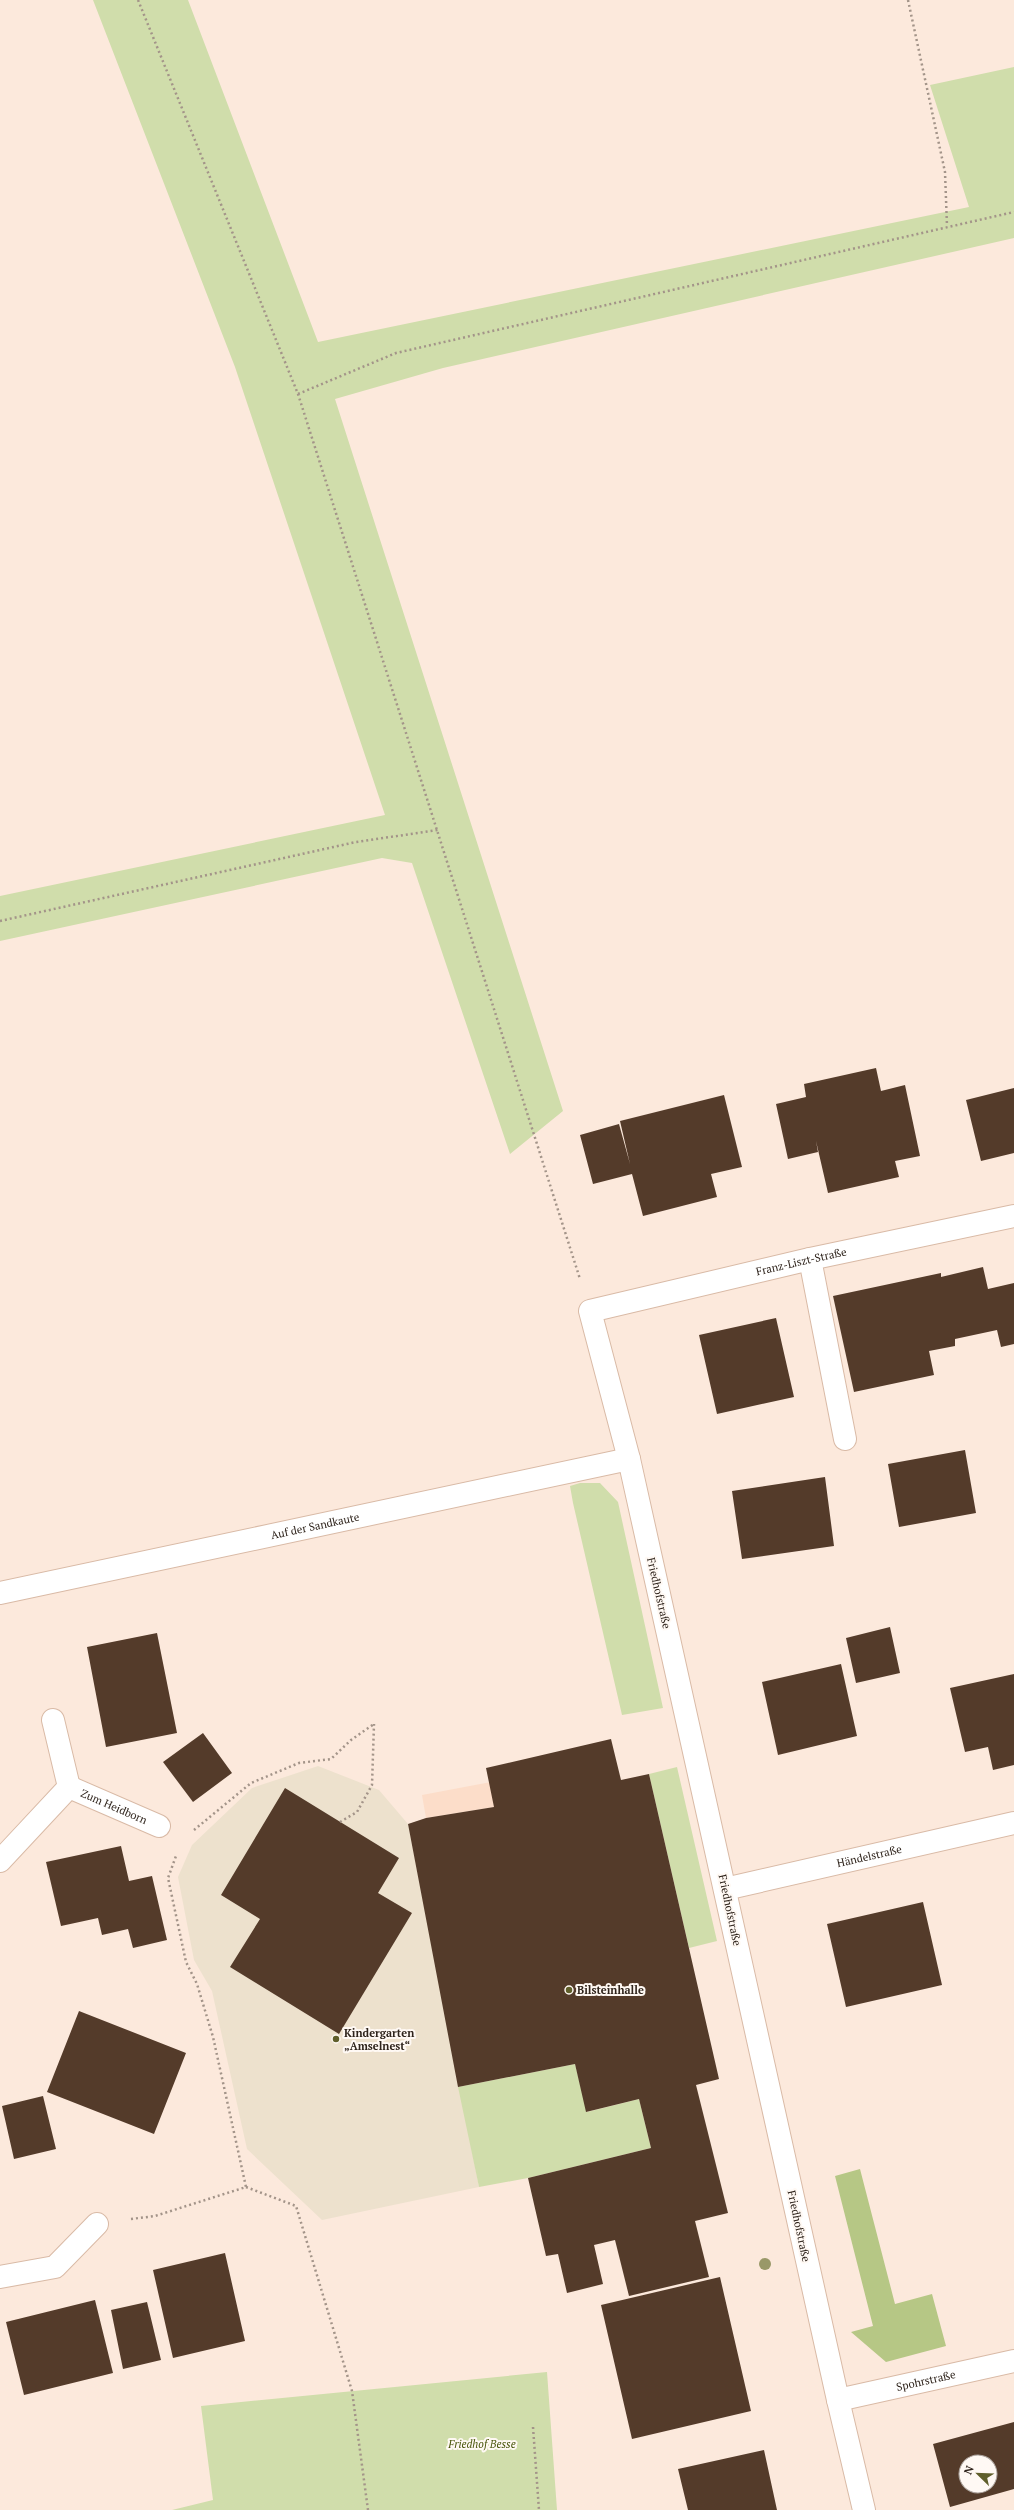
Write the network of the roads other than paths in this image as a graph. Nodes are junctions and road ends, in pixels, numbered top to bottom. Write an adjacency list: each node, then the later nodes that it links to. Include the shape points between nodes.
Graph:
1 (1014, 1216): 2 (street, Franz-Liszt-Straße)
2 (810, 1259): 3 (street, Franz-Liszt-Straße); 4 (street)
3 (590, 1311): 5 (street, Friedhofstraße)
4 (845, 1439)
5 (629, 1459): 6 (street, Auf der Sandkaute); 12 (street, Friedhofstraße)
6 (0, 1593)
7 (53, 1720): 8 (street, Zum Heidborn)
8 (69, 1787): 10 (street, Zum Heidborn); 11 (street, Zum Heidborn)
9 (1014, 1823): 12 (street, Händelstraße)
10 (159, 1826)
11 (0, 1861)
12 (725, 1889): 16 (street, Friedhofstraße)
13 (97, 2224): 14 (street, via 55,2267)
14 (0, 2277)
15 (1014, 2361): 16 (street, Spohrstraße)
16 (838, 2400): 17 (street, Friedhofstraße)
17 (864, 2510)

